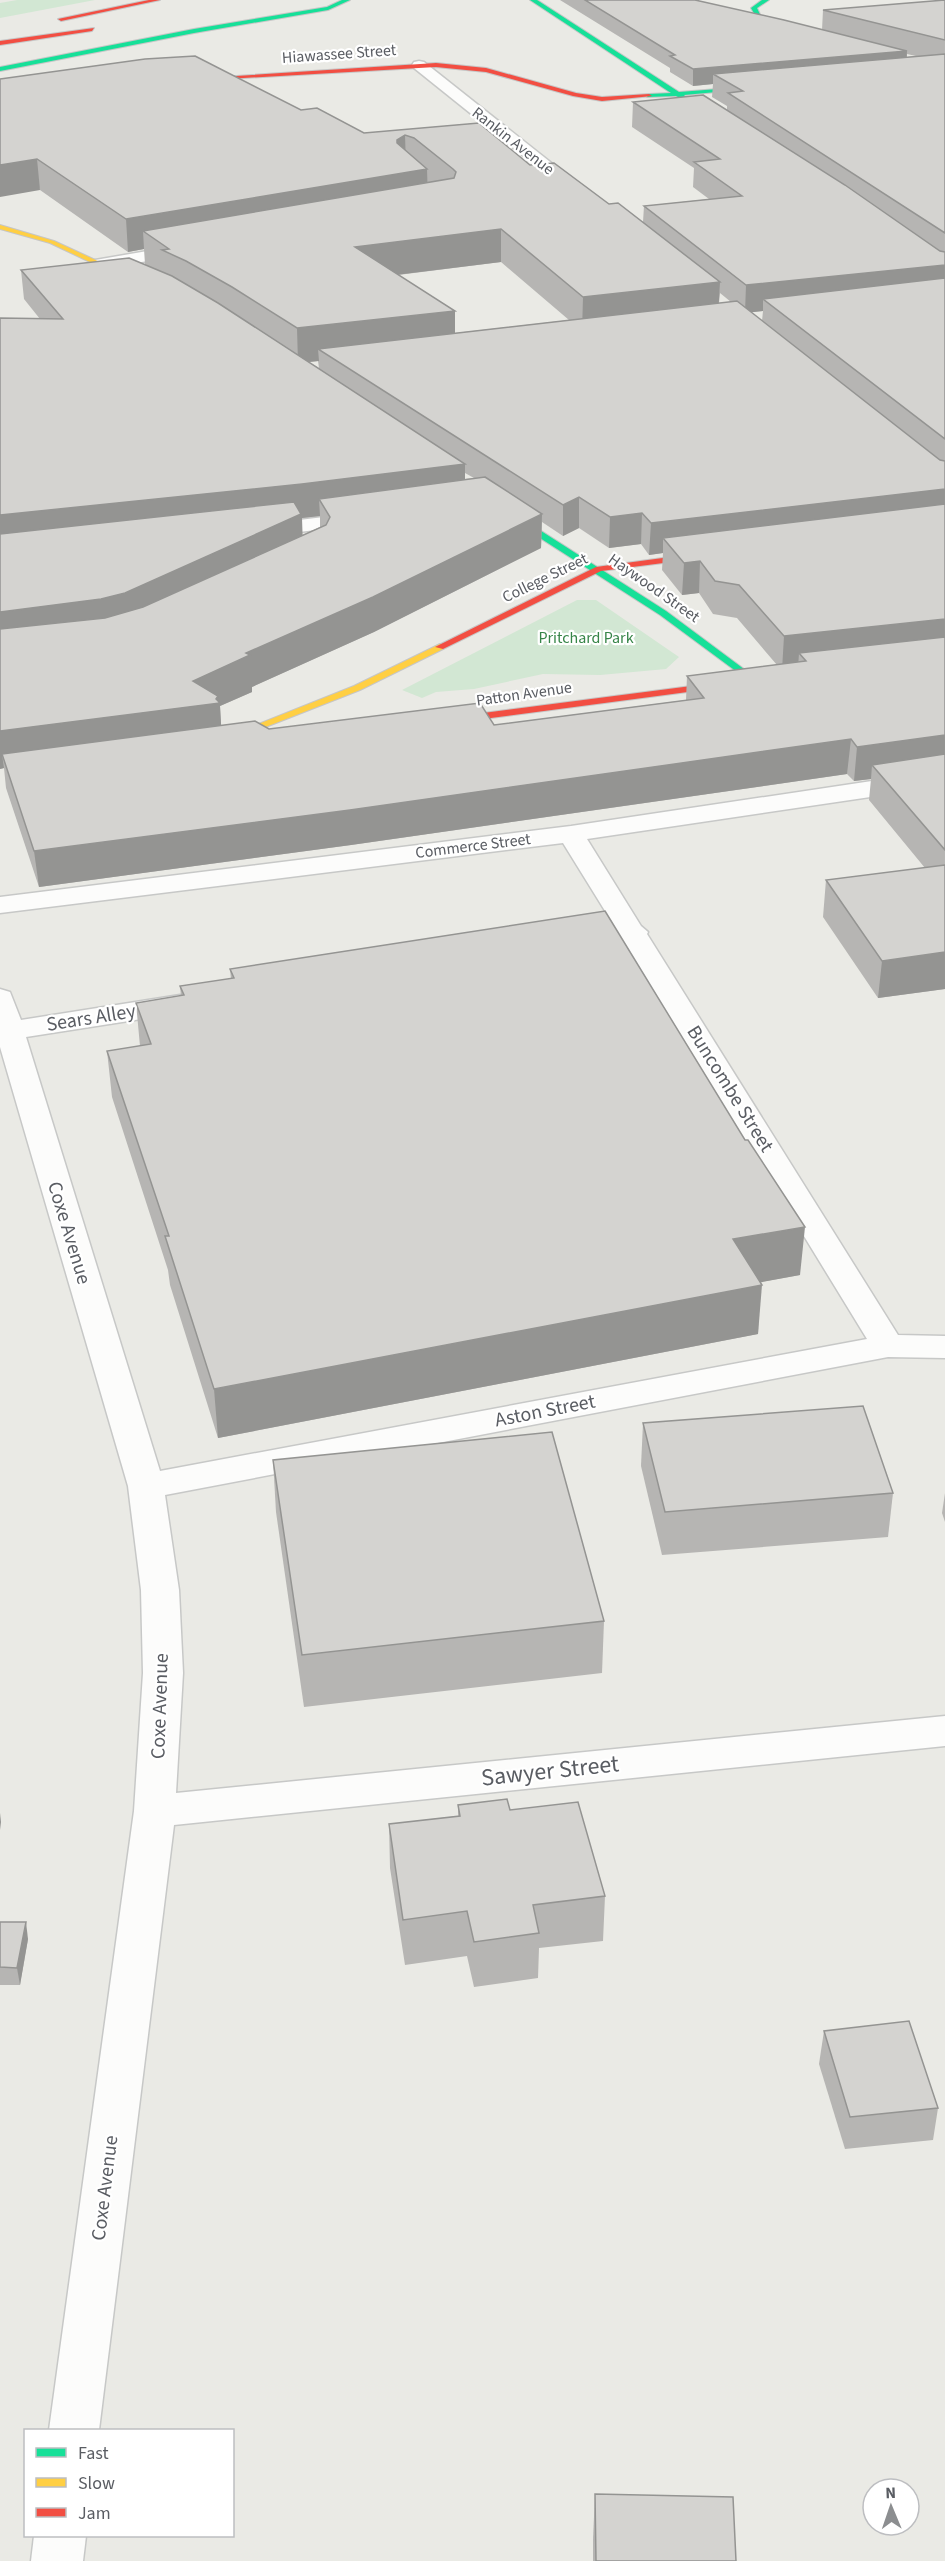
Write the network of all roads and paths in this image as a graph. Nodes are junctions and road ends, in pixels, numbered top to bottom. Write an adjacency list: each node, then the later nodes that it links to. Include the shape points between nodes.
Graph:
1 (157, 0): 7 (main road)
2 (347, 0): 9 (main road); 11 (main road, via 328,8)
3 (533, 0): 14 (main road)
4 (766, 0): 5 (main road, via 754,8 768,27)
5 (740, 19)
6 (105, 27): 8 (main road)
7 (0, 31)
8 (0, 44)
9 (0, 54)
10 (419, 65): 12 (main road, Hiawassee Street); 14 (main road, Hiawassee Street, via 486,70 586,97); 16 (street, Rankin Avenue)
11 (0, 69)
12 (178, 79)
13 (768, 87): 14 (main road, Hiawassee Street)
14 (678, 95): 15 (main road)
15 (701, 110)
16 (588, 200)
17 (10, 216): 19 (main road, via 32,226)
18 (0, 227): 19 (main road)
19 (52, 242): 21 (main road)
20 (205, 246): 21 (street)
21 (101, 264): 22 (main road)
22 (148, 287)
23 (490, 502): 27 (main road, Haywood Street)
24 (386, 515): 25 (street, via 309,535)
25 (234, 534)
26 (722, 553): 27 (main road, College Street)
27 (599, 569): 28 (main road, Haywood Street); 30 (main road, College Street, via 357,688 209,749)
28 (761, 681): 29 (main road, Patton Avenue)
29 (432, 723)
30 (245, 747)
31 (945, 778): 32 (street, Commerce Street)
32 (571, 834): 33 (street, Commerce Street); 34 (street, Buncombe Street)
33 (0, 905)
34 (634, 932): 35 (street); 38 (street, Buncombe Street)
35 (551, 945)
36 (207, 1000): 37 (street, Sears Alley)
37 (5, 1015): 40 (street, Coxe Avenue)
38 (888, 1346): 39 (street, Aston Street); 40 (street, Aston Street)
39 (945, 1347)
40 (146, 1486): 42 (street, Coxe Avenue, via 160,1590 162,1646)
41 (945, 1731): 42 (street, Sawyer Street)
42 (155, 1811): 43 (street, Coxe Avenue)
43 (74, 2429)
44 (60, 2537): 45 (street)
45 (57, 2561)

